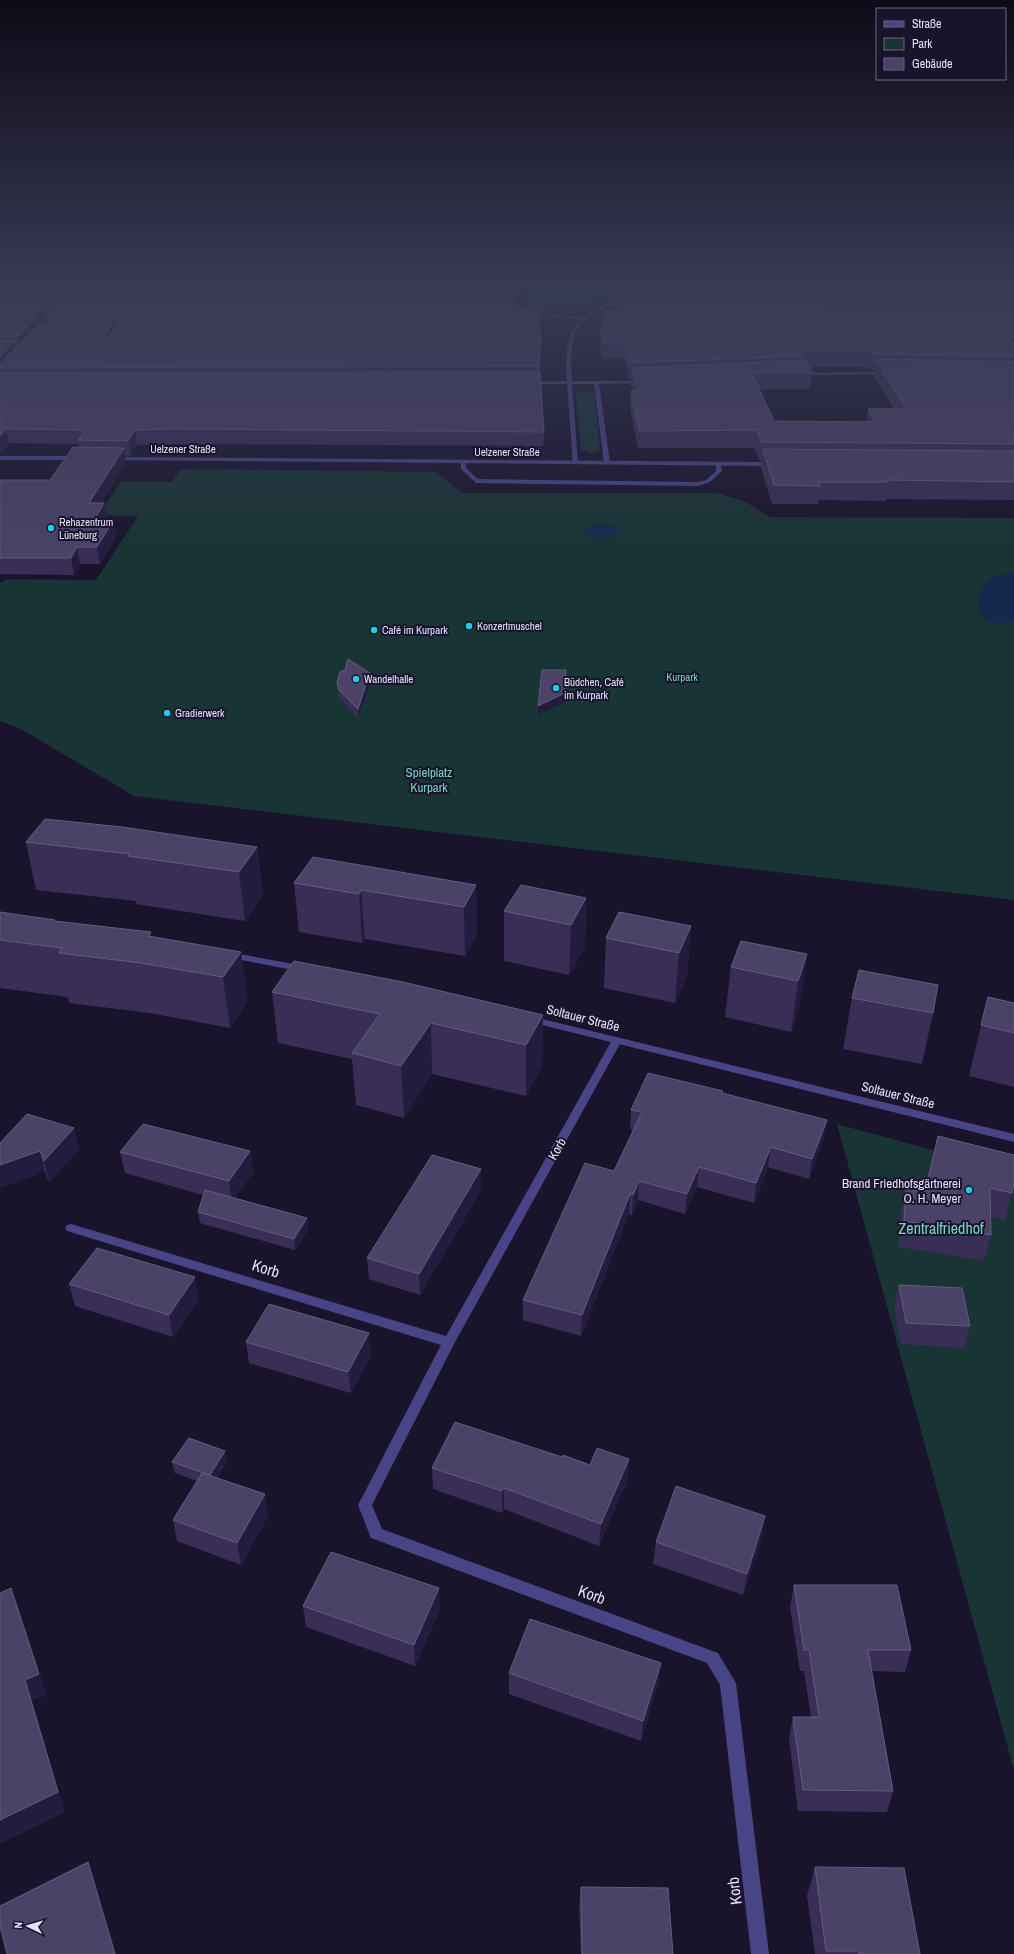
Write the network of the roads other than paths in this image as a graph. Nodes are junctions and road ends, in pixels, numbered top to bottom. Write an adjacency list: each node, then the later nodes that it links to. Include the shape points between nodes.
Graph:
1 (570, 378): 3 (street)
2 (523, 382): 3 (street)
3 (570, 382): 4 (street); 10 (street)
4 (596, 382): 5 (street); 11 (street)
5 (652, 382)
6 (0, 458): 7 (street)
7 (88, 458)
8 (104, 459): 9 (street, Uelzener Straße)
9 (463, 462): 10 (street, Uelzener Straße); 12 (street, via 464,469 476,482 677,485 708,481 719,471)
10 (575, 462): 11 (street, Uelzener Straße)
11 (606, 463): 12 (street, Uelzener Straße)
12 (718, 464): 13 (street, Uelzener Straße)
13 (781, 464)
14 (221, 953): 15 (street)
15 (312, 970)
16 (517, 1016): 17 (street, Soltauer Straße)
17 (617, 1040): 18 (street, Soltauer Straße); 20 (street, Korb)
18 (1014, 1138)
19 (72, 1228): 20 (street, Korb)
20 (449, 1342): 21 (street, Korb, via 365,1505 376,1533 712,1658 728,1683)
21 (760, 1954)

